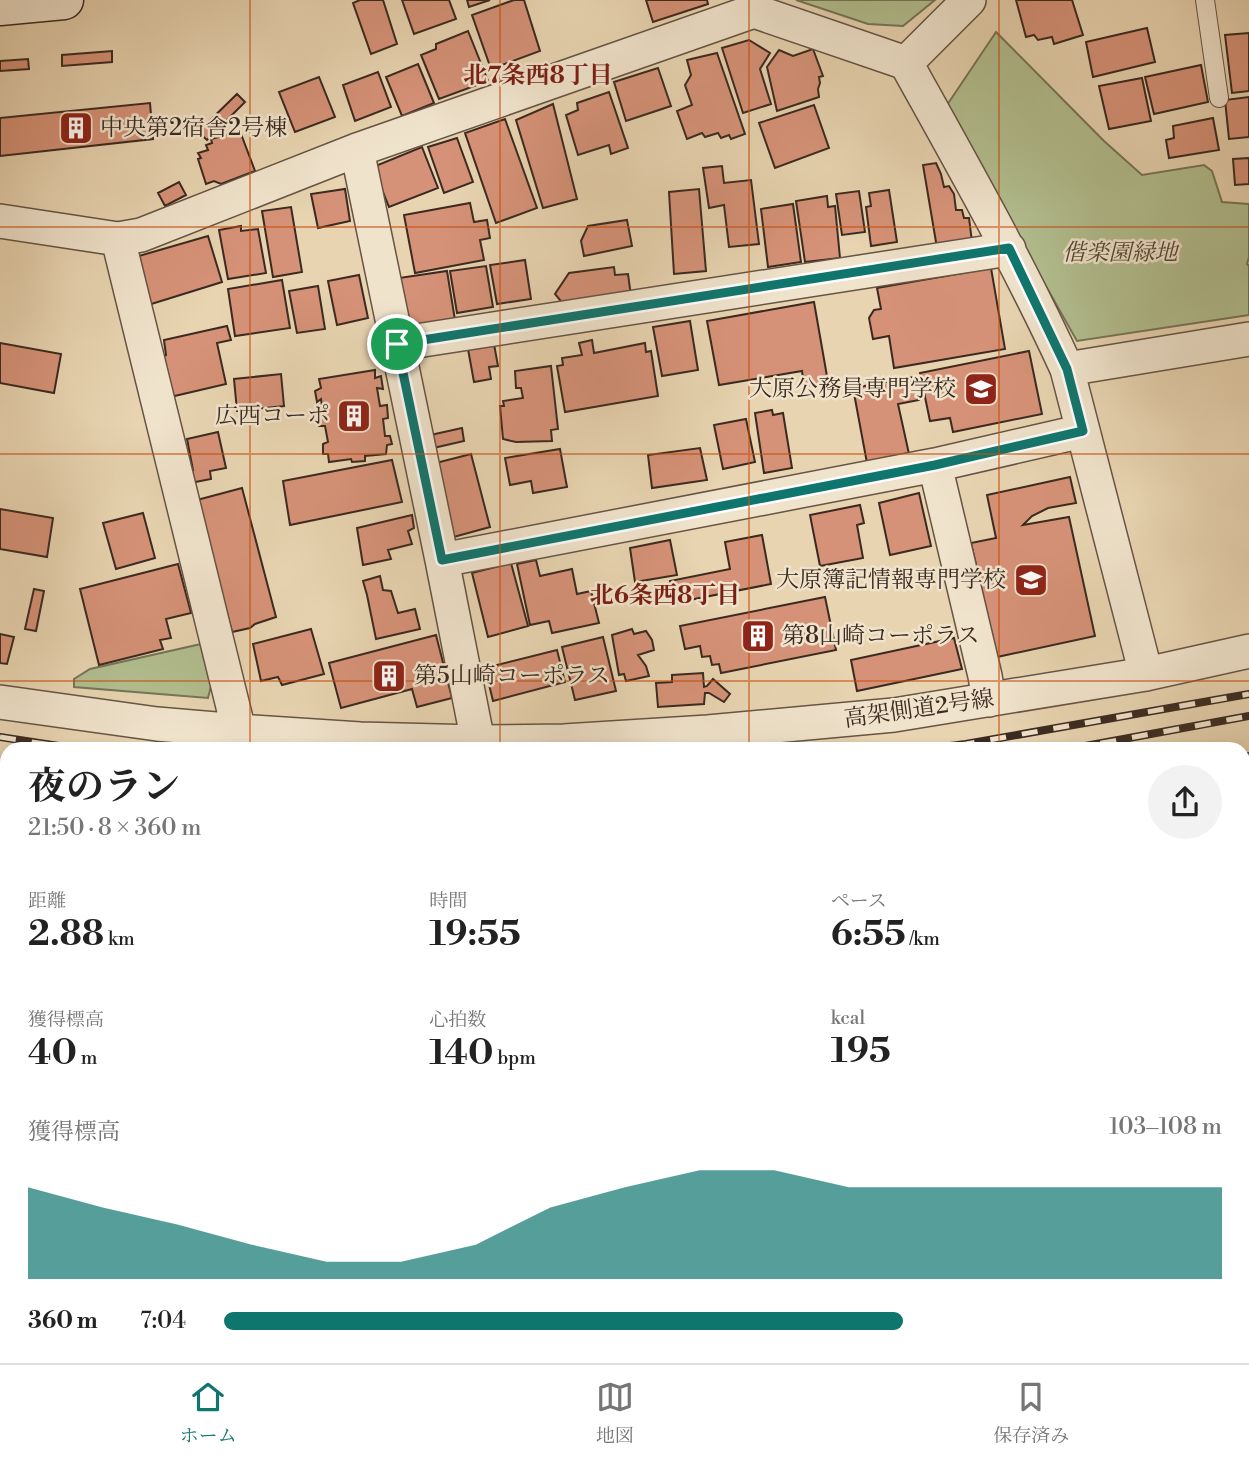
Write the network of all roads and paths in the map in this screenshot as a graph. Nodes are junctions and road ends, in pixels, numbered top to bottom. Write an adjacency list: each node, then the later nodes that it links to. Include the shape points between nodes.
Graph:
1 (64, 0): 4 (street)
2 (969, 0): 5 (street)
3 (1205, 0): 6 (lane)
4 (0, 6)
5 (906, 63): 7 (street, via 754,11); 10 (street)
6 (1219, 99)
7 (357, 150): 9 (street, via 141,235); 12 (street)
8 (0, 221): 9 (street)
9 (118, 239): 21 (street)
10 (1009, 248): 12 (street); 13 (street)
11 (1249, 339): 13 (street)
12 (397, 344): 16 (street)
13 (1067, 369): 14 (street)
14 (1083, 431): 15 (street); 18 (street)
15 (935, 465): 16 (street); 19 (street)
16 (442, 560): 22 (street)
17 (1249, 651): 18 (street, 高架側道2号線)
18 (1146, 674): 19 (street, 高架側道2号線)
19 (989, 700): 22 (street, 高架側道2号線, via 894,715 708,732)
20 (0, 702): 21 (street, 高架側道2号線)
21 (239, 731): 22 (street, 高架側道2号線)
22 (478, 742)

